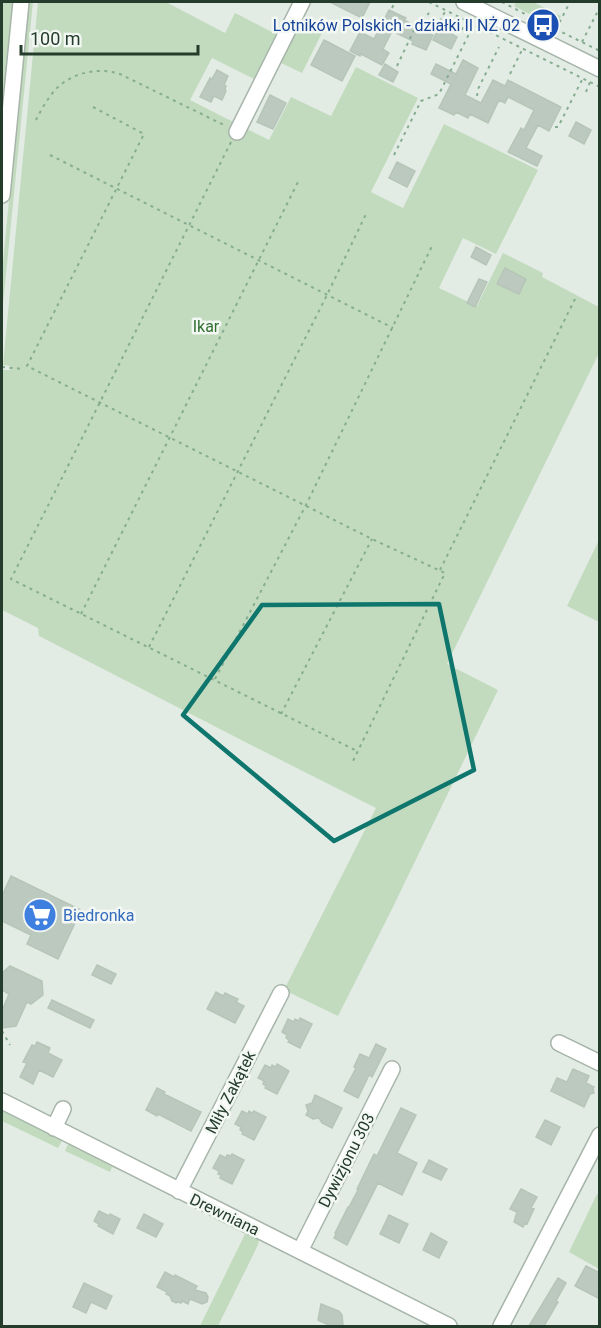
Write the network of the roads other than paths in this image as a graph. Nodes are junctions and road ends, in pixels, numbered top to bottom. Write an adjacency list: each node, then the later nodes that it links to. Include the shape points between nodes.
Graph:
1 (21, 2): 6 (street)
2 (302, 2): 5 (street)
3 (465, 2): 4 (street)
4 (600, 69)
5 (237, 132)
6 (2, 195)
7 (281, 993): 15 (street, Miły Zakątek)
8 (559, 1043): 9 (street)
9 (600, 1063)
10 (392, 1069): 16 (street, Dywizjonu 303)
11 (2, 1101): 13 (street, Drewniana)
12 (63, 1109): 13 (street)
13 (54, 1128): 15 (street, Drewniana)
14 (600, 1135): 18 (street)
15 (179, 1191): 16 (street, Drewniana)
16 (300, 1251): 17 (street, Drewniana)
17 (449, 1326)
18 (501, 1326)

